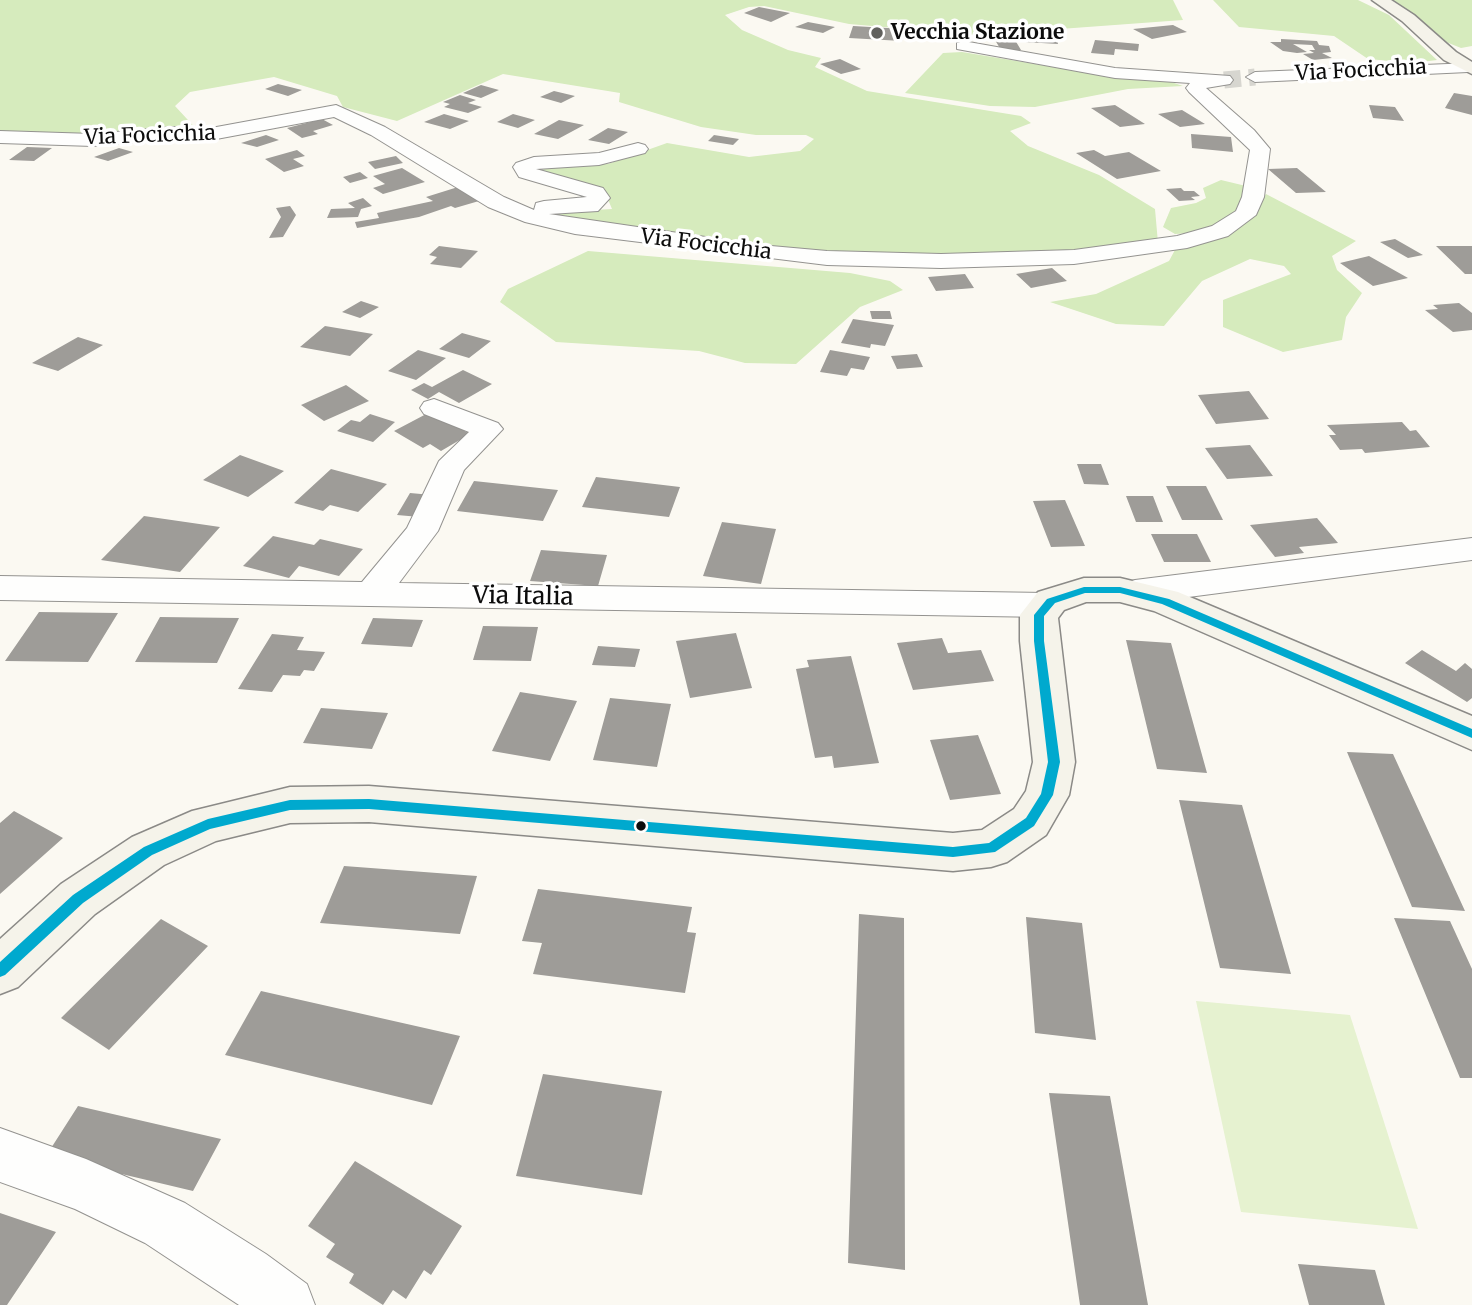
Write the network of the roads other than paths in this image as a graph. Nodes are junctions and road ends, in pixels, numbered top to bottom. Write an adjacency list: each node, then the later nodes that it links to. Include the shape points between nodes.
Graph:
1 (1380, 0): 4 (main road)
2 (963, 47): 6 (street, via 1115,73)
3 (1187, 60): 6 (street, via 1191,76)
4 (1467, 62): 5 (street, Via Focicchia)
5 (1255, 77)
6 (1215, 80): 9 (street, Via Focicchia, via 1195,88 1260,149 1251,202 1245,215 1231,226 1160,247 1114,254 942,261 827,258 620,234)
7 (0, 137): 9 (street, Via Focicchia, via 93,140 219,134 335,111)
8 (638, 149): 9 (street, via 599,159 523,167 526,173 595,192 599,198 595,204 579,207)
9 (517, 211)
10 (433, 408): 14 (street, via 488,429 450,467 422,531)
11 (1472, 549): 13 (street)
12 (0, 588): 14 (street, Via Italia)
13 (1135, 592): 15 (main road, via 1084,590); 16 (main road, via 1194,612)
14 (371, 595): 15 (street, Via Italia)
15 (1046, 605): 17 (main road, via 1039,623 1054,762 1051,785 1030,822 991,848 953,852 369,804 290,805 208,824 148,851 78,899)
16 (1472, 734)
17 (0, 971)
18 (0, 1156): 19 (street, via 86,1186 165,1223)
19 (286, 1305)

